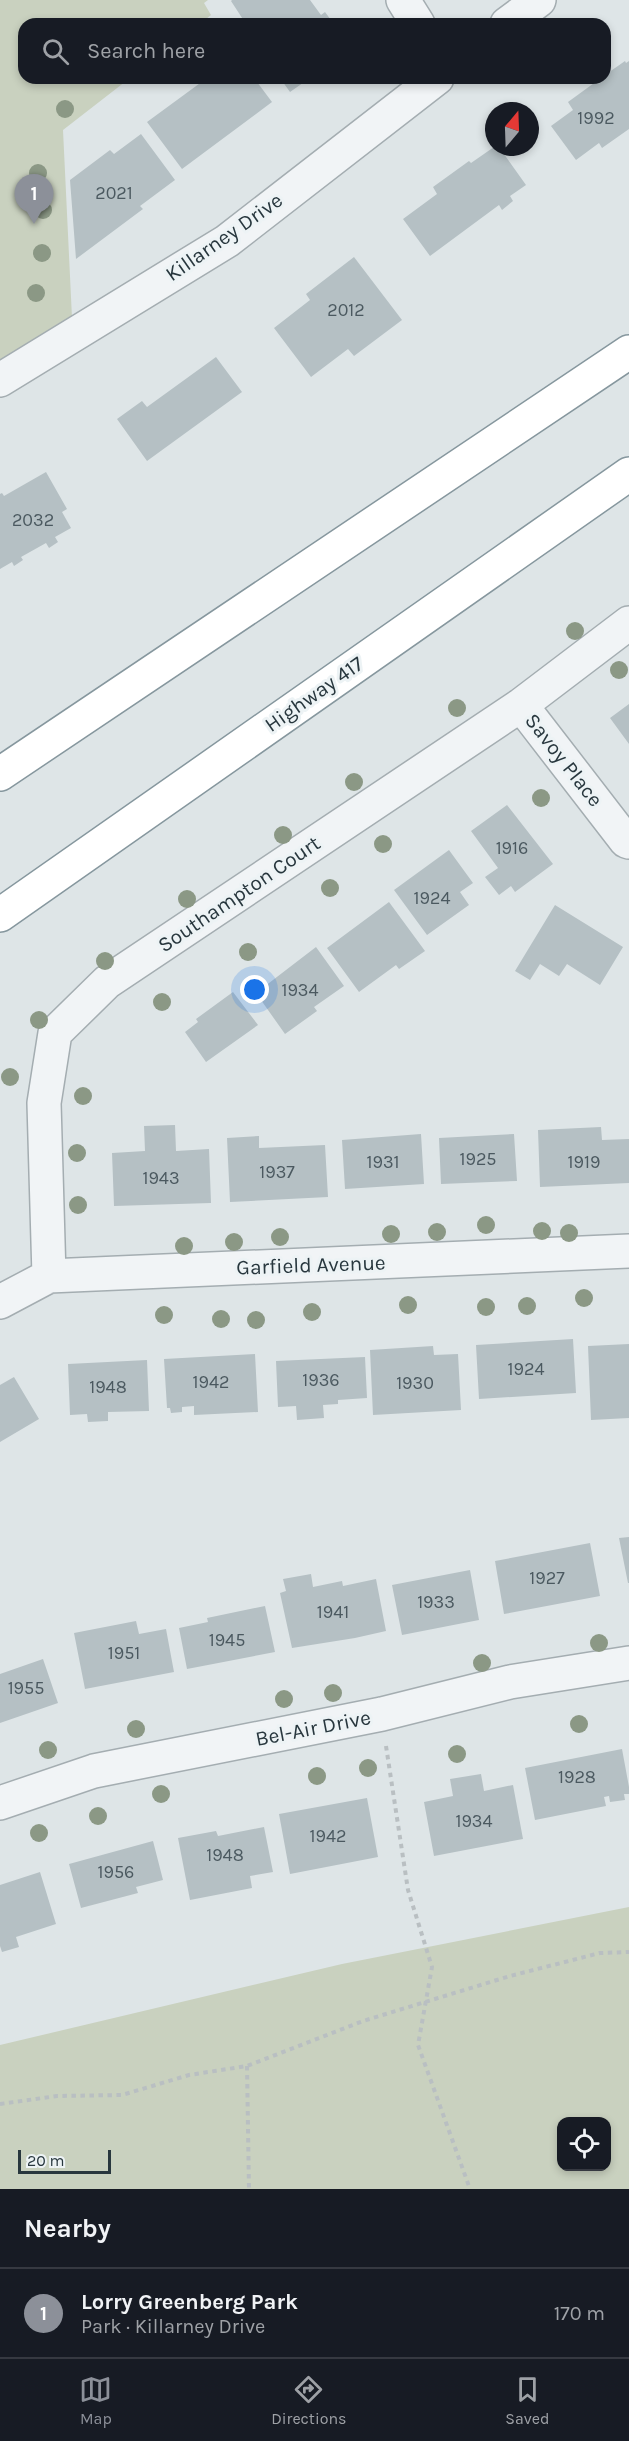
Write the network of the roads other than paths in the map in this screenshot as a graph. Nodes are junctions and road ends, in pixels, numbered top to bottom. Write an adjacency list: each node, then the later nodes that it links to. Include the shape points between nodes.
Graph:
1 (403, 0): 3 (street)
2 (539, 0): 4 (street)
3 (414, 18)
4 (515, 18)
5 (429, 84): 7 (street, Killarney Drive, via 227,241)
6 (624, 354): 11 (highway)
7 (0, 380)
8 (629, 474): 13 (highway, Highway 417)
9 (629, 623): 10 (street, Southampton Court)
10 (521, 705): 12 (street, Savoy Place); 15 (street, Southampton Court, via 107,982 55,1033 44,1103)
11 (0, 774)
12 (629, 842)
13 (0, 915)
14 (629, 1251): 15 (street, Garfield Avenue)
15 (49, 1276): 16 (street, Garfield Avenue)
16 (0, 1302)
17 (629, 1663): 18 (street, Bel-Air Drive, via 510,1682 382,1714 94,1771)
18 (0, 1803)

